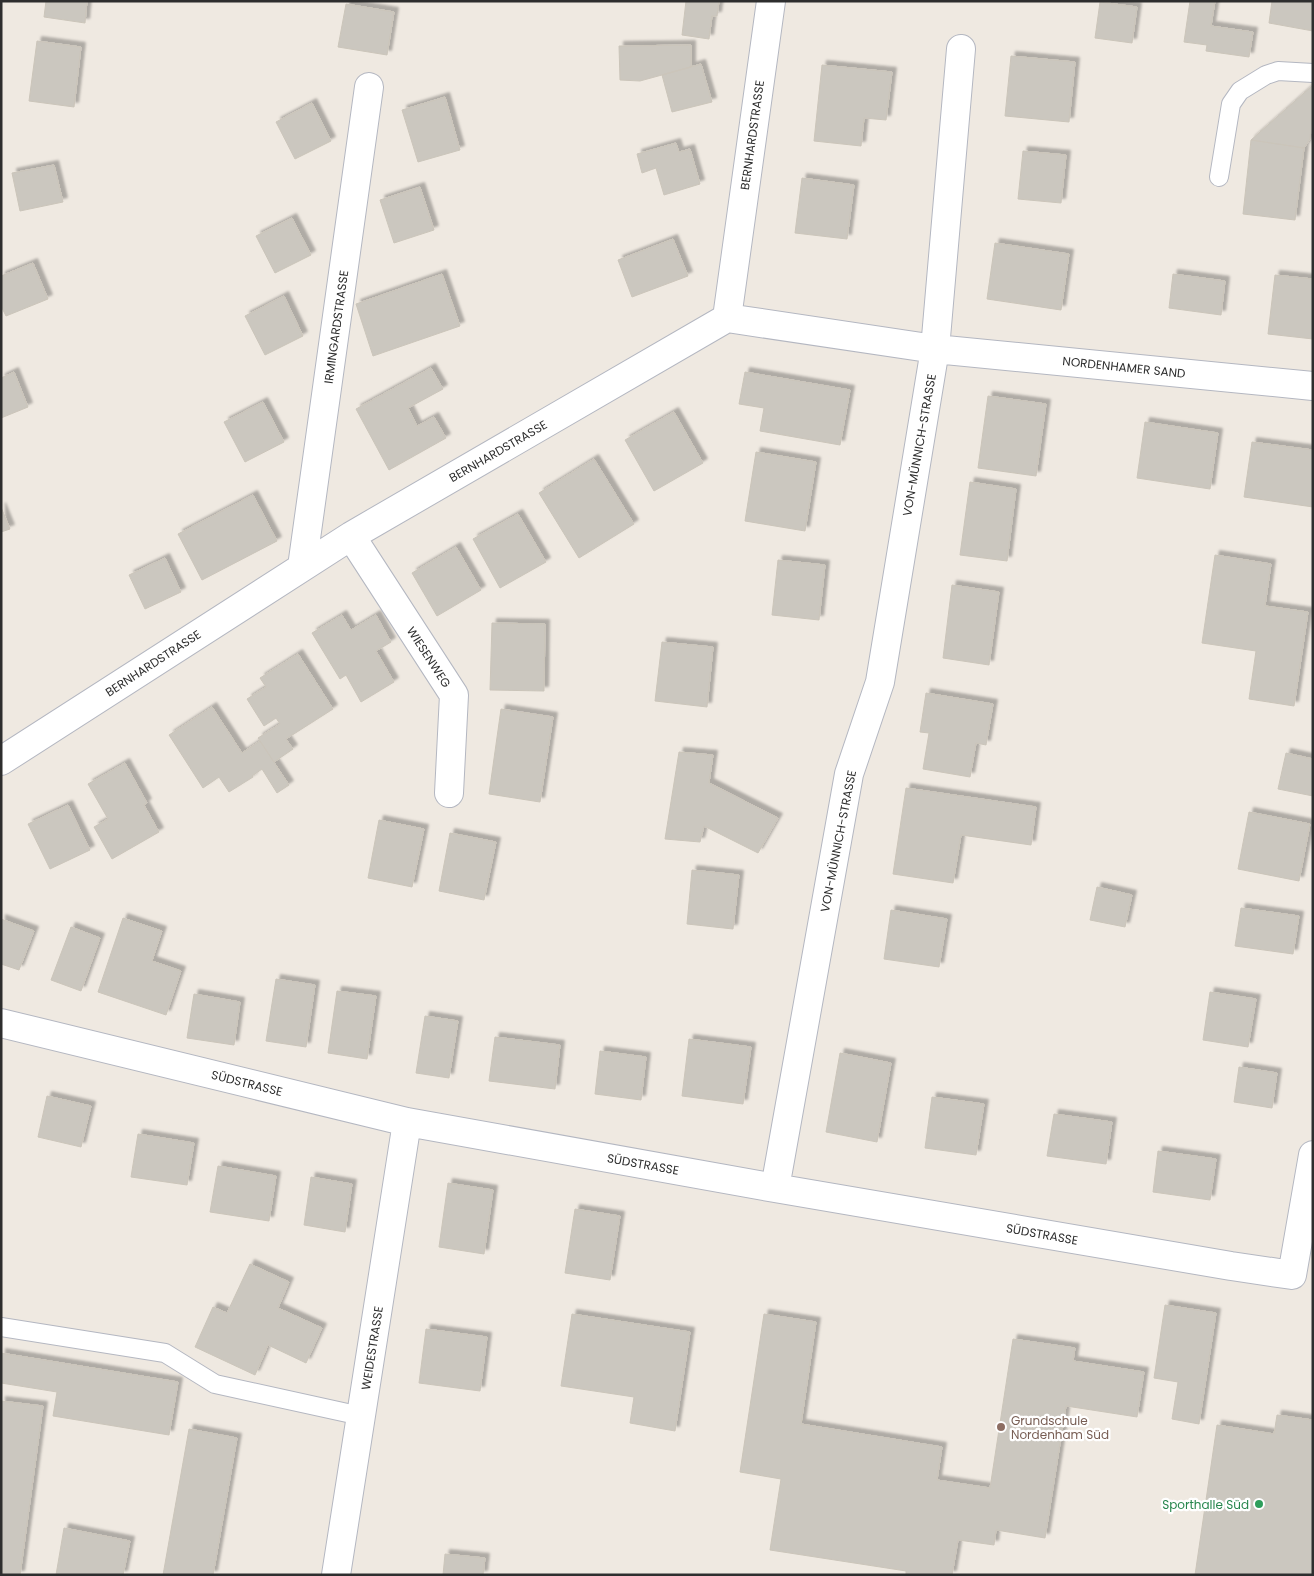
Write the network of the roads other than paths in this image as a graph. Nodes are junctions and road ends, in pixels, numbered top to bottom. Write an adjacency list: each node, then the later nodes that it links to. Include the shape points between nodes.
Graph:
1 (770, 1): 6 (street, BERNHARDSTRASSE)
2 (961, 49): 7 (street)
3 (1313, 73): 5 (lane, via 1278,71 1240,90 1231,104)
4 (369, 87): 10 (street, IRMINGARDSTRASSE)
5 (1219, 177)
6 (727, 318): 7 (street, NORDENHAMER SAND); 9 (street, BERNHARDSTRASSE)
7 (935, 349): 8 (street, NORDENHAMER SAND); 16 (street, VON-MÜNNICH-STRASSE, via 880,682 849,774)
8 (1313, 386)
9 (350, 536): 10 (street, BERNHARDSTRASSE); 12 (street, WIESENWEG, via 454,695)
10 (302, 567): 11 (street, BERNHARDSTRASSE)
11 (1, 760)
12 (449, 793)
13 (1, 1022): 14 (street, SÜDSTRASSE)
14 (407, 1122): 16 (street, SÜDSTRASSE); 18 (street, WEIDESTRASSE)
15 (1313, 1155): 16 (street, SÜDSTRASSE, via 1292,1275)
16 (776, 1188)
17 (1, 1328): 18 (lane, via 165,1353 215,1384)
18 (361, 1416): 19 (street, WEIDESTRASSE)
19 (336, 1575)

